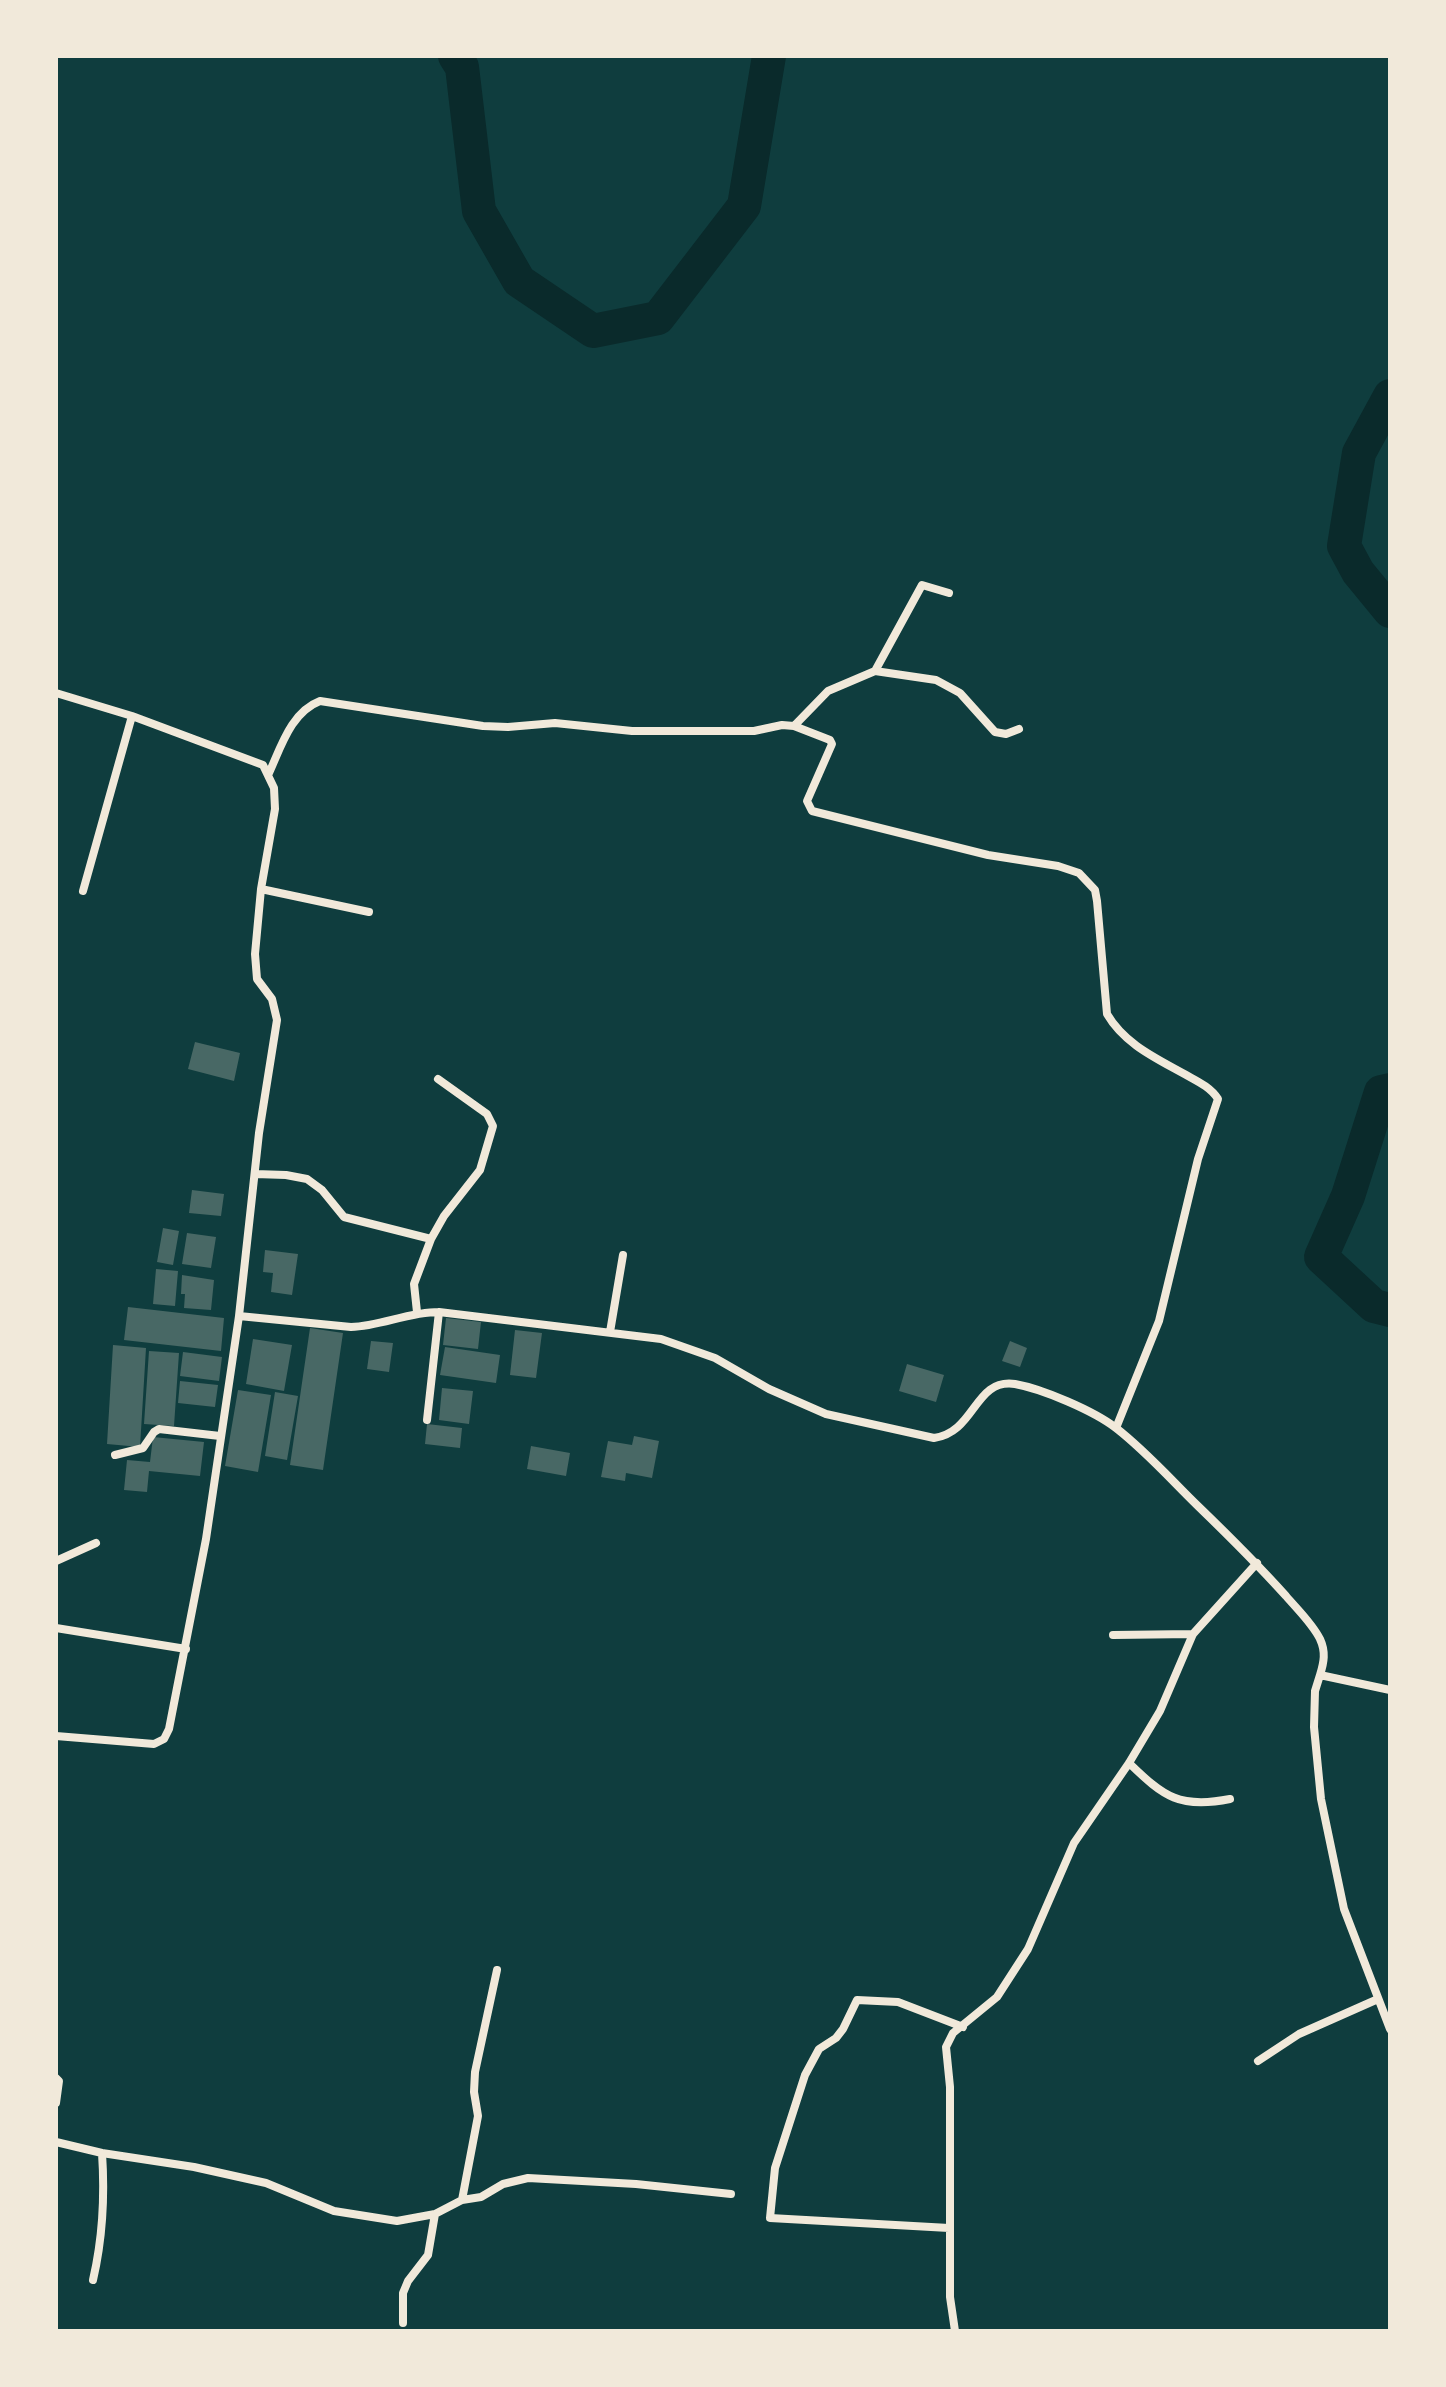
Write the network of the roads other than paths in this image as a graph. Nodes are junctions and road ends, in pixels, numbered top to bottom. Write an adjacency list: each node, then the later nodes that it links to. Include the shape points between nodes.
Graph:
1 (949, 593): 2 (street, via 922,585)
2 (875, 671): 5 (street, via 828,691); 6 (street, via 936,680 960,693 995,732)
3 (56, 693): 4 (street)
4 (132, 716): 7 (street, via 263,765); 9 (street)
5 (794, 726): 7 (street, via 632,731 555,723 483,726 320,701 296,720); 20 (street, via 832,744 807,801 812,811 1079,873 1095,890 1107,1014 1116,1030 1218,1099 1159,1321)
6 (1019, 729)
7 (269, 773): 8 (street, via 275,809)
8 (261, 889): 10 (street); 12 (street, via 257,979 272,999 277,1020)
9 (83, 891)
10 (369, 912)
11 (438, 1079): 13 (street, via 487,1114 493,1126 480,1170)
12 (255, 1174): 13 (street, via 307,1179 344,1217); 17 (street)
13 (431, 1239): 15 (street, via 414,1284)
14 (623, 1255): 18 (street)
15 (417, 1312): 16 (street); 17 (street, via 351,1327)
16 (439, 1312): 18 (street); 19 (street)
17 (239, 1316): 21 (street)
18 (610, 1332): 20 (street, via 695,1349 826,1414 900,1432 947,1436 978,1401 1002,1384 1056,1398)
19 (427, 1420)
20 (1116, 1428): 25 (street)
21 (220, 1436): 22 (street, via 159,1429 143,1448); 29 (street)
22 (115, 1455)
23 (96, 1543): 24 (street)
24 (56, 1561)
25 (1257, 1563): 27 (street); 30 (street, via 1320,1639 1325,1658)
26 (56, 1628): 29 (street)
27 (1193, 1634): 28 (street); 33 (street, via 1160,1711)
28 (1113, 1635)
29 (186, 1649): 32 (street, via 164,1739 154,1744)
30 (1320, 1675): 31 (street); 36 (street, via 1314,1727 1321,1799 1344,1909)
31 (1390, 1690)
32 (56, 1736)
33 (1129, 1763): 34 (street, via 1171,1798 1188,1803); 37 (street, via 1074,1843 1028,1949 997,1997)
34 (1230, 1799)
35 (497, 1970): 45 (street, via 475,2072 478,2116)
36 (1378, 1999): 38 (street); 39 (street, via 1299,2034)
37 (963, 2027): 47 (street, via 946,2047); 47 (street, via 898,2002 857,2000 843,2029 819,2049 805,2075 775,2168 770,2218)
38 (1390, 2029)
39 (1258, 2061)
40 (56, 2078): 41 (street)
41 (56, 2103)
42 (56, 2142): 43 (street)
43 (102, 2153): 46 (street, via 266,2183 334,2211 397,2221); 48 (street, via 105,2206)
44 (731, 2194): 45 (street, via 528,2178)
45 (462, 2200): 46 (street)
46 (435, 2214): 49 (street, via 428,2255 403,2293)
47 (949, 2228): 50 (street)
48 (93, 2280)
49 (403, 2323)
50 (955, 2331)

